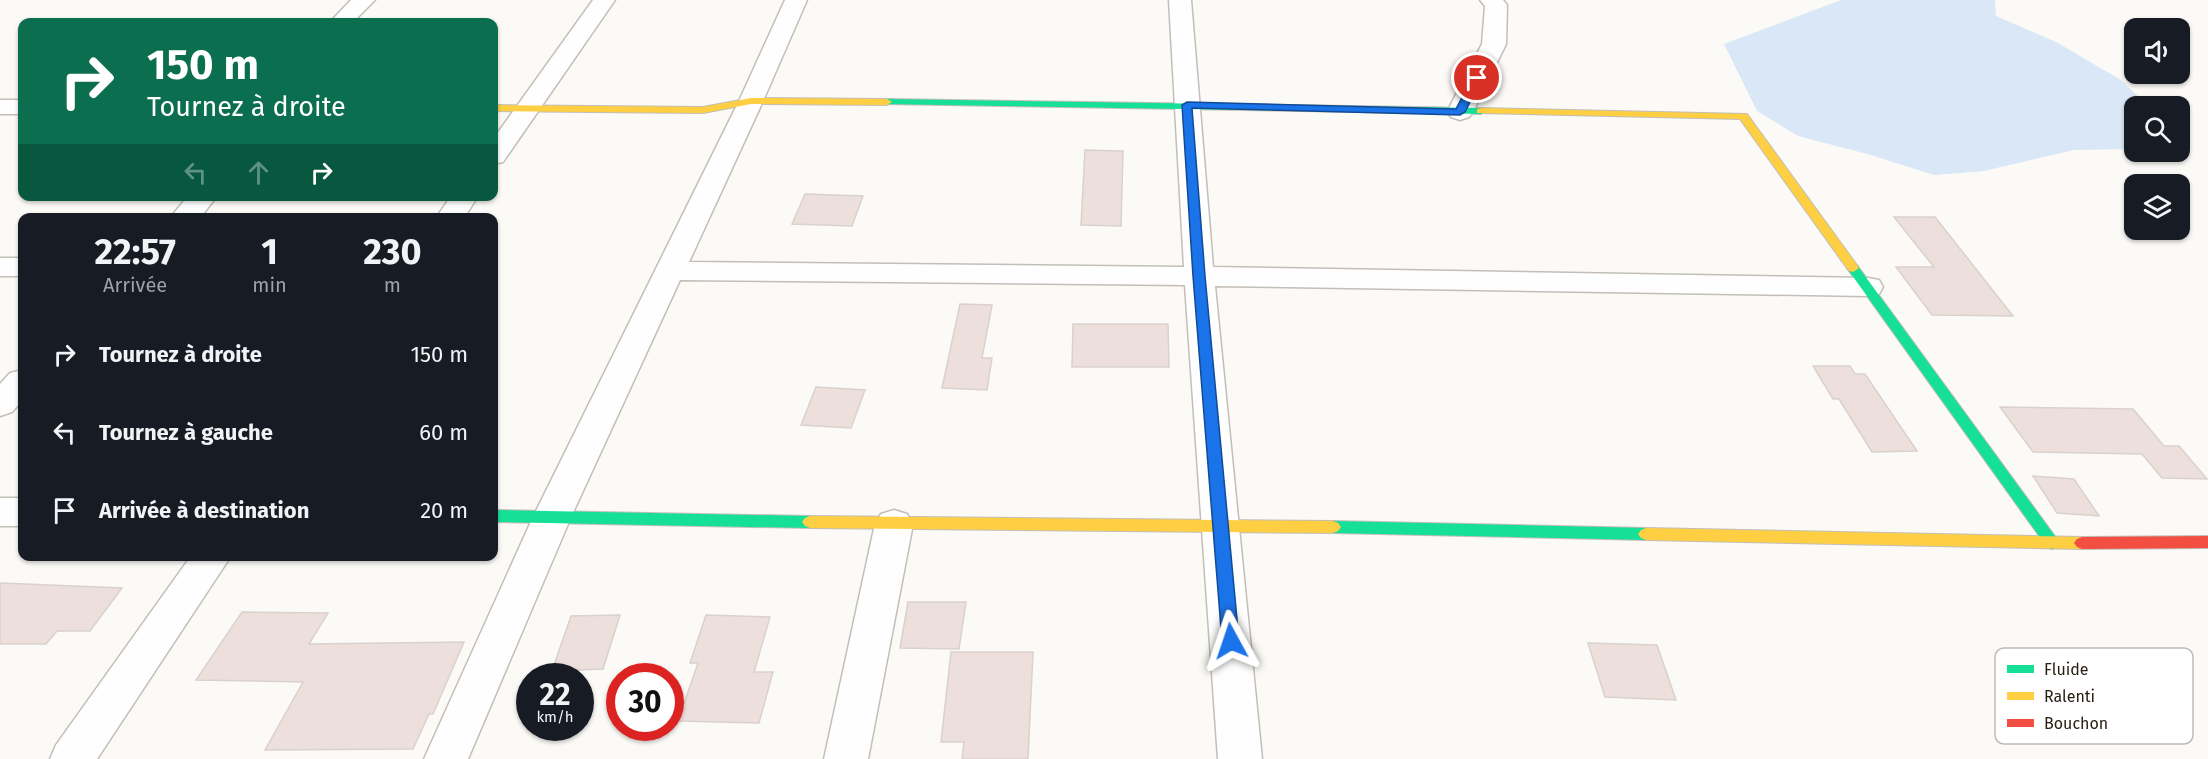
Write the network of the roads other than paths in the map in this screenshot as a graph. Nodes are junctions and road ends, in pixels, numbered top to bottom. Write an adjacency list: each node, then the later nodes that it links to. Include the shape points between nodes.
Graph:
1 (364, 0): 6 (street)
2 (604, 0): 12 (street)
3 (796, 0): 7 (street)
4 (1180, 0): 8 (street)
5 (1491, 0): 13 (street, via 1496,4 1494,44)
6 (344, 18)
7 (751, 101): 8 (street); 12 (street, via 703,110); 19 (street)
8 (1187, 105): 13 (street); 20 (street)
9 (0, 107): 10 (street)
10 (18, 107)
11 (498, 108): 12 (street)
12 (527, 108): 14 (street)
13 (1460, 112): 21 (street, via 1743,116)
14 (498, 150)
15 (199, 201): 16 (street)
16 (189, 213)
17 (0, 267): 18 (street)
18 (18, 267)
19 (669, 272): 20 (street); 27 (street)
20 (1199, 276): 21 (street); 29 (street)
21 (1868, 287): 31 (street)
22 (18, 385): 23 (street)
23 (0, 404)
24 (18, 512): 25 (street)
25 (0, 513)
26 (498, 516): 27 (street)
27 (552, 517): 28 (street); 34 (street)
28 (894, 524): 29 (street); 35 (street)
29 (1221, 524): 31 (street); 36 (street)
30 (2208, 542): 31 (street)
31 (2052, 543)
32 (209, 561): 33 (street)
33 (72, 759)
34 (446, 759)
35 (846, 759)
36 (1240, 759)

